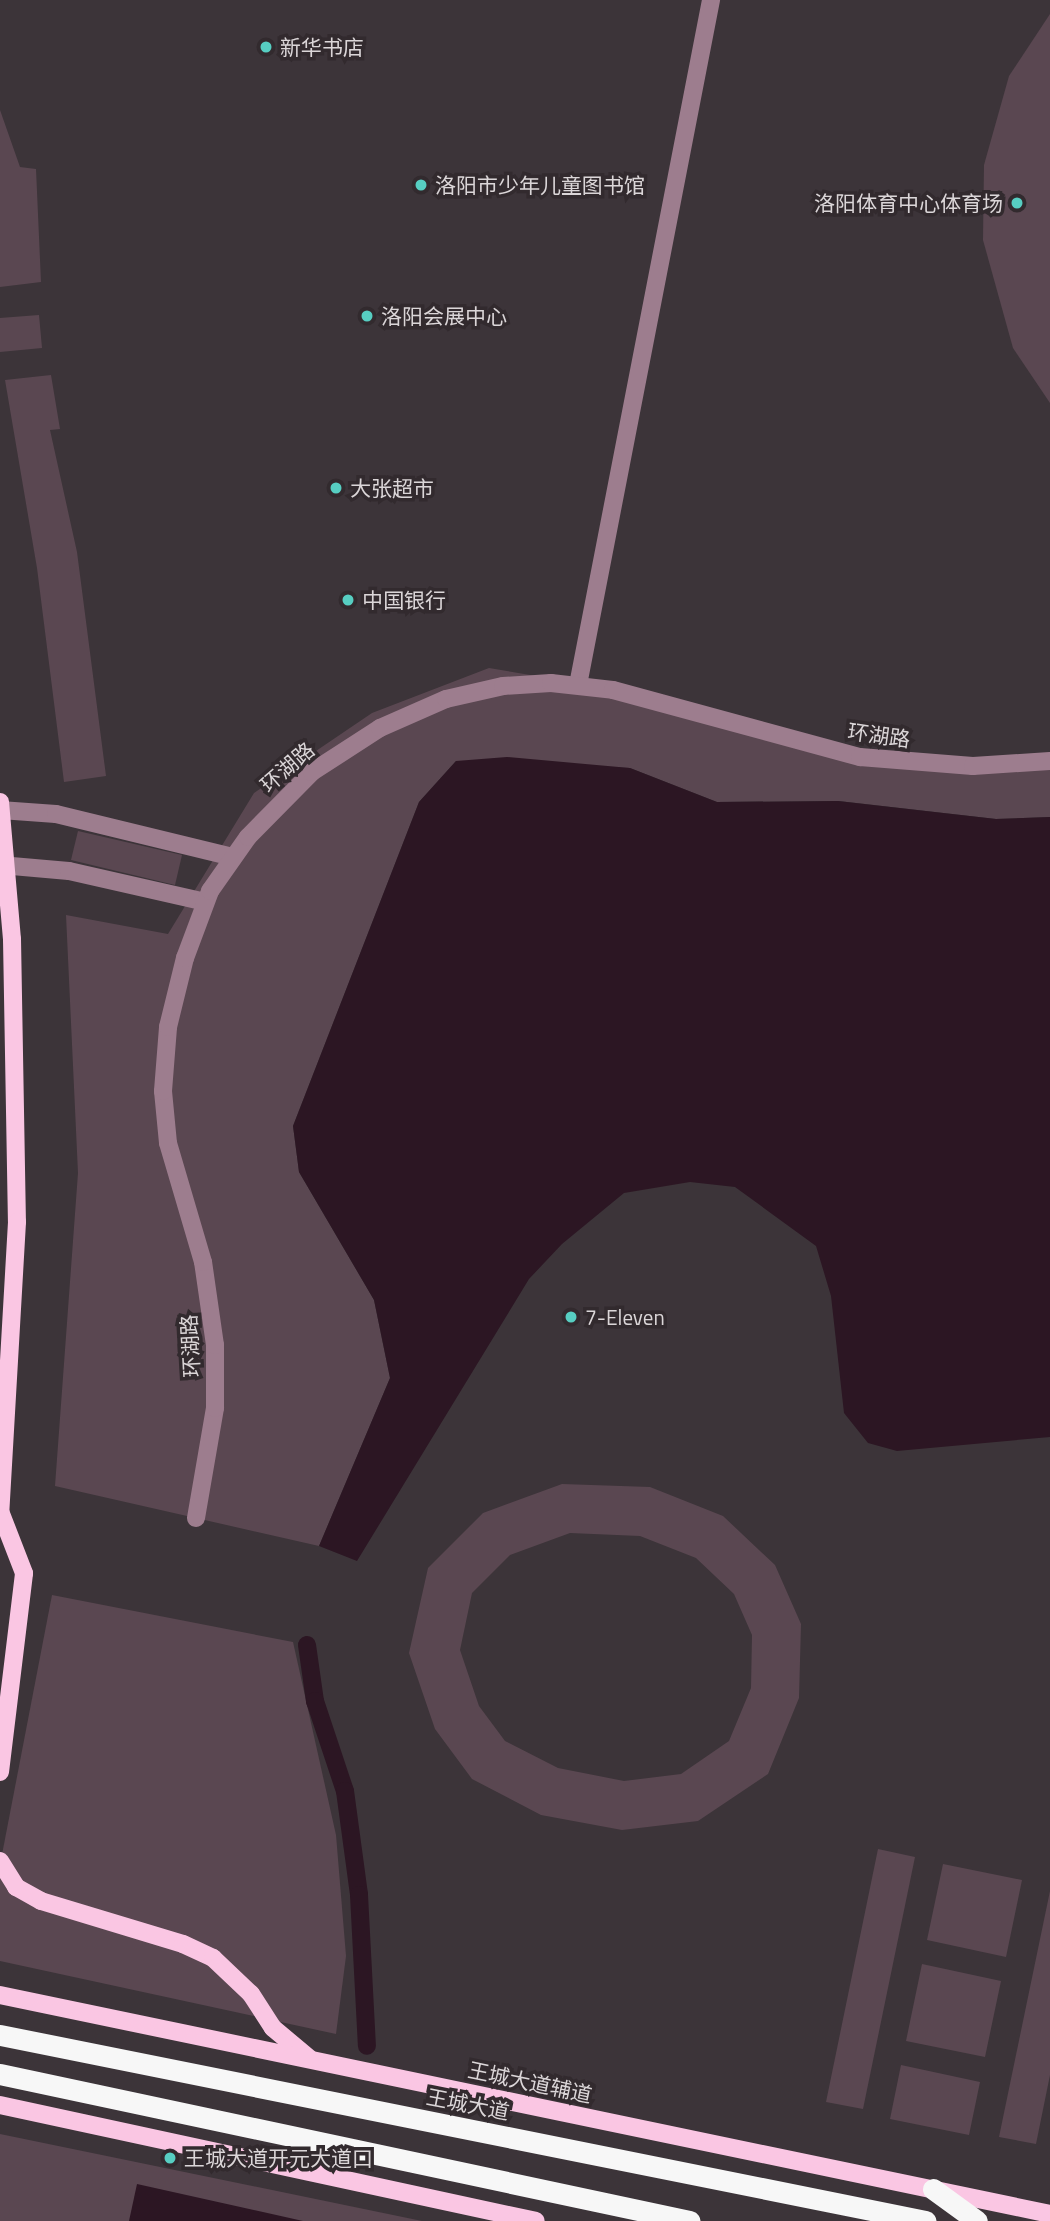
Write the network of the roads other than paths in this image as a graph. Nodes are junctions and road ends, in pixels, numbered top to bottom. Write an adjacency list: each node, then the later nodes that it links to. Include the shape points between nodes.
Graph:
1 (711, 0): 2 (street)
2 (578, 685): 3 (street, 环湖路, via 860,757 973,766); 6 (street, 环湖路, via 503,686 446,698 380,728 312,772)
3 (1050, 761)
4 (0, 802): 5 (main road)
5 (0, 810): 6 (street, via 56,814); 7 (main road)
6 (233, 857): 8 (street, 环湖路)
7 (3, 865): 8 (street, via 69,871); 9 (main road, via 12,939 17,1222)
8 (205, 902): 10 (street, 环湖路, via 168,1027 163,1091 168,1143 202,1262 215,1345 215,1408)
9 (0, 1512): 11 (main road, via 24,1573)
10 (196, 1518)
11 (0, 1772)
12 (0, 1861): 15 (main road, via 16,1887 41,1901 184,1944 213,1958 251,1994 273,2028)
13 (0, 1995): 15 (main road, 王城大道辅道)
14 (0, 2035): 22 (highway, 王城大道)
15 (312, 2060): 18 (main road, 王城大道辅道)
16 (0, 2074): 21 (highway)
17 (0, 2105): 20 (main road)
18 (933, 2189): 19 (main road, 王城大道辅道); 23 (highway)
19 (1050, 2214)
20 (536, 2221)
21 (690, 2221)
22 (926, 2221)
23 (977, 2221)

